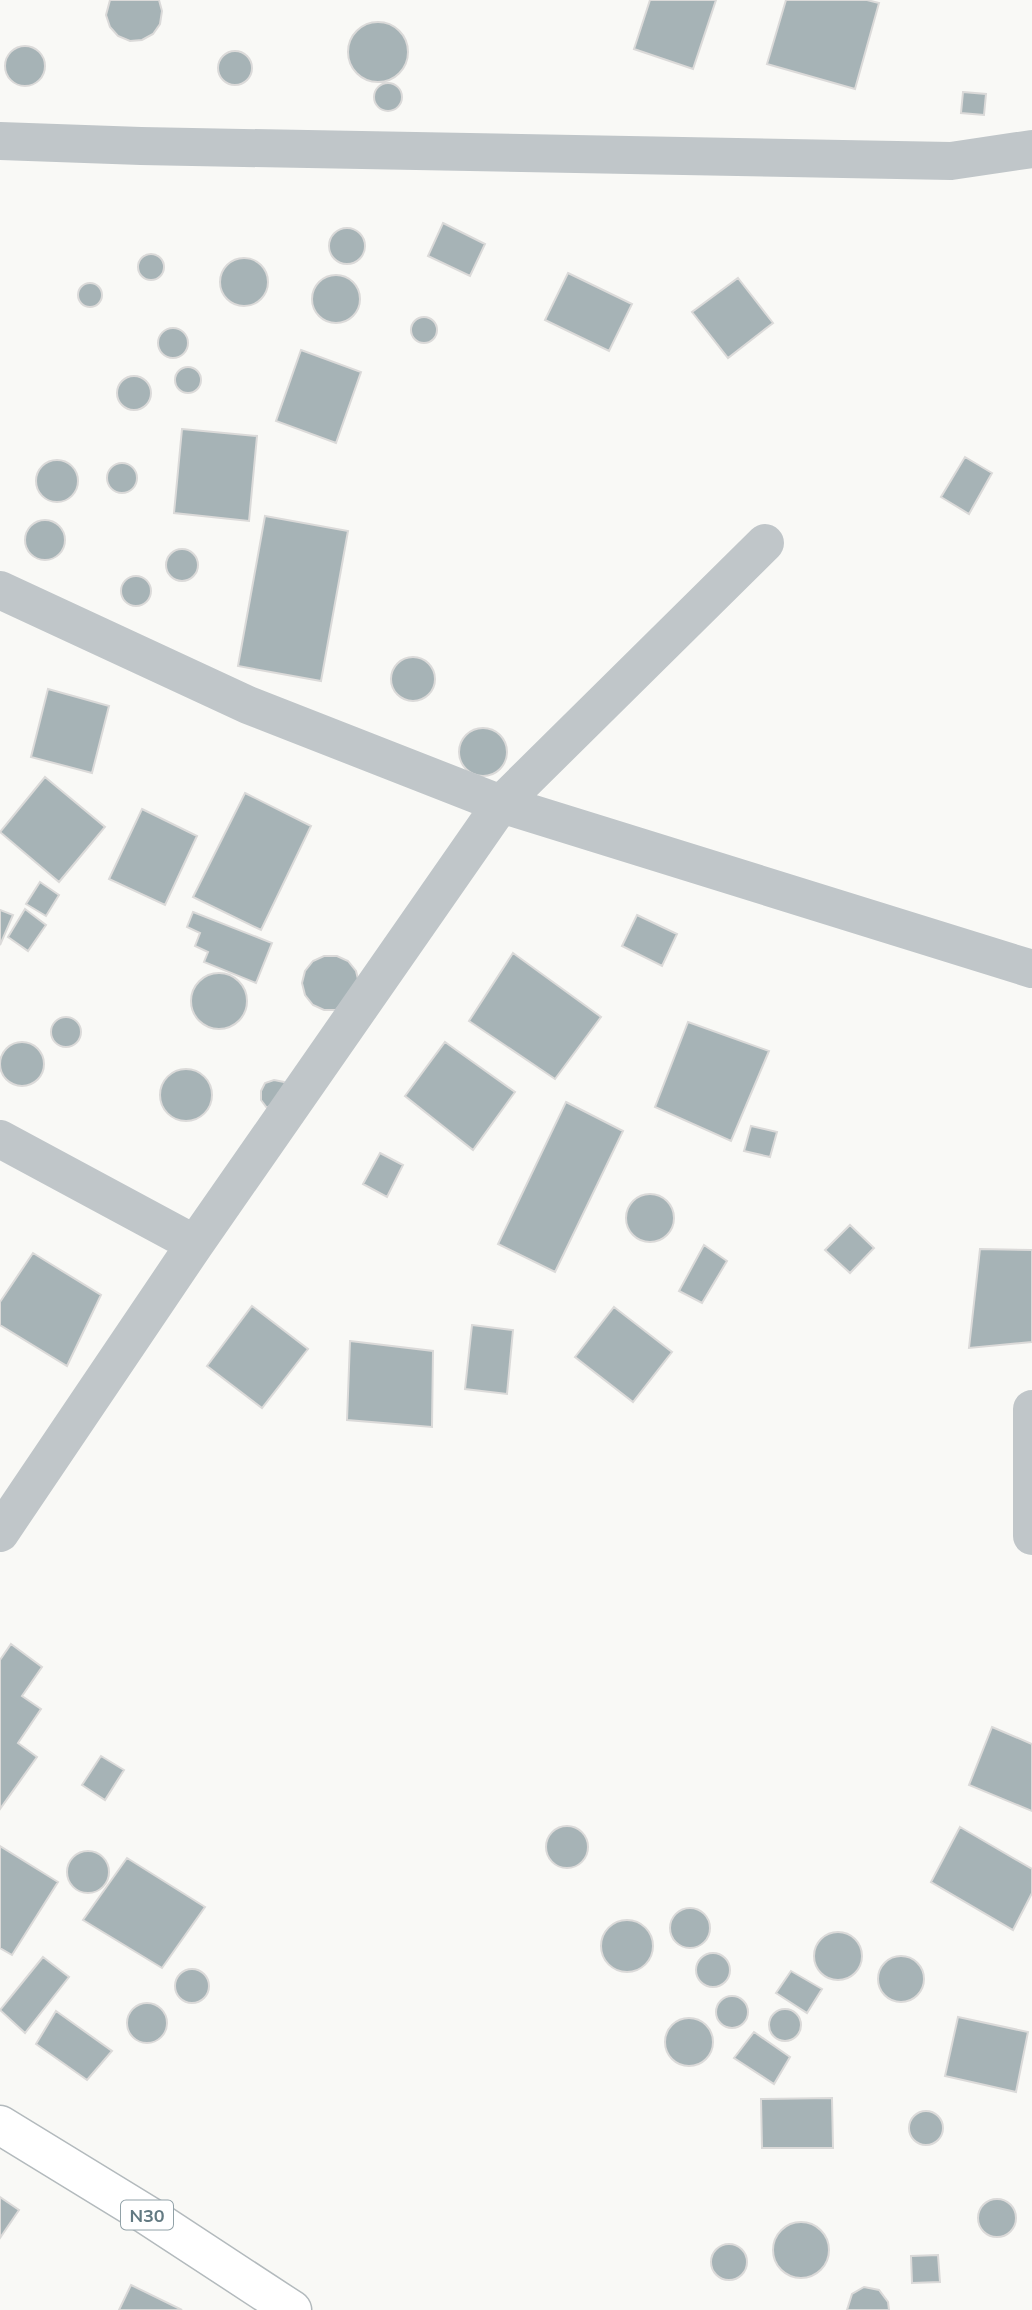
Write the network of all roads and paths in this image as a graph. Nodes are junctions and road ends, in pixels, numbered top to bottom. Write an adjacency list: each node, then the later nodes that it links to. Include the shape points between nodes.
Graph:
1 (0, 141): 2 (street, via 951,161)
2 (1032, 149)
3 (765, 543): 5 (street)
4 (0, 590): 5 (street, via 248,705)
5 (501, 804): 6 (street); 8 (street)
6 (1032, 970)
7 (0, 1139): 8 (street)
8 (195, 1244): 10 (street)
9 (1032, 1409): 11 (street)
10 (0, 1533)
11 (1032, 1536)
12 (0, 2125): 13 (main road, N30)
13 (292, 2310)

